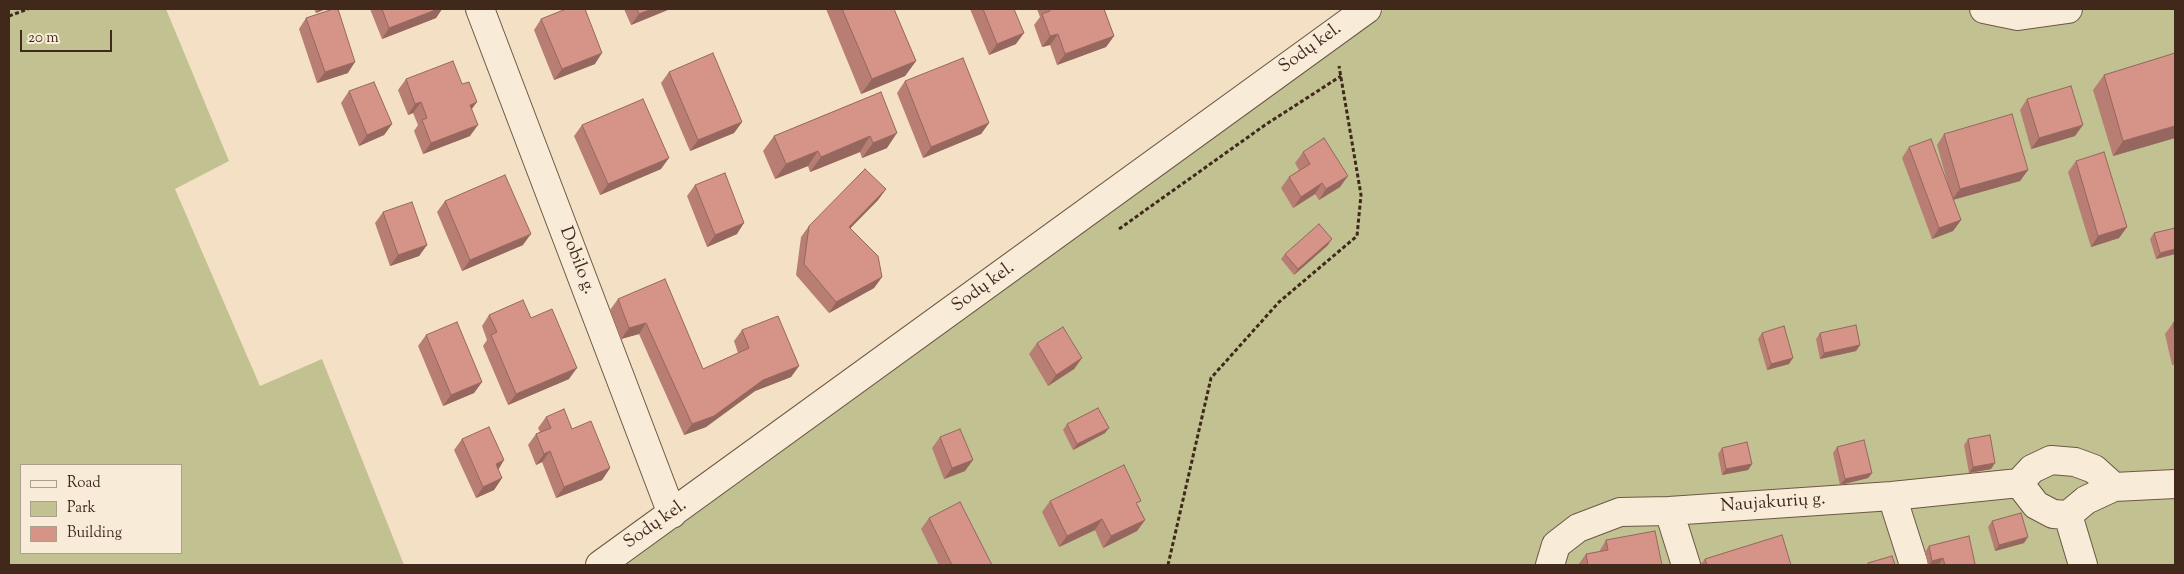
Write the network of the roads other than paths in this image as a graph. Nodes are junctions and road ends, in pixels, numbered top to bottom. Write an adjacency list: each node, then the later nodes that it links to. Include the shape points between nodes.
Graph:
1 (480, 9): 10 (street, Dobilo g.)
2 (1367, 9): 10 (street, Sodų kel.)
3 (1984, 9): 4 (street, via 2018,16)
4 (2068, 9)
5 (2018, 483): 7 (street, via 2032,469 2051,460 2075,462 2094,469); 8 (street, Naujakurių g.); 11 (street, via 2036,504 2053,514)
6 (2175, 484): 7 (street)
7 (2114, 487): 11 (street, via 2086,500)
8 (1892, 496): 9 (street, Naujakurių g.); 15 (street)
9 (1669, 511): 13 (street, Naujakurių g., via 1620,512 1578,528 1556,545); 14 (street)
10 (672, 514): 12 (street, Sodų kel.)
11 (2068, 515): 16 (street)
12 (600, 565)
13 (1550, 565)
14 (1686, 565)
15 (1914, 565)
16 (2083, 565)

